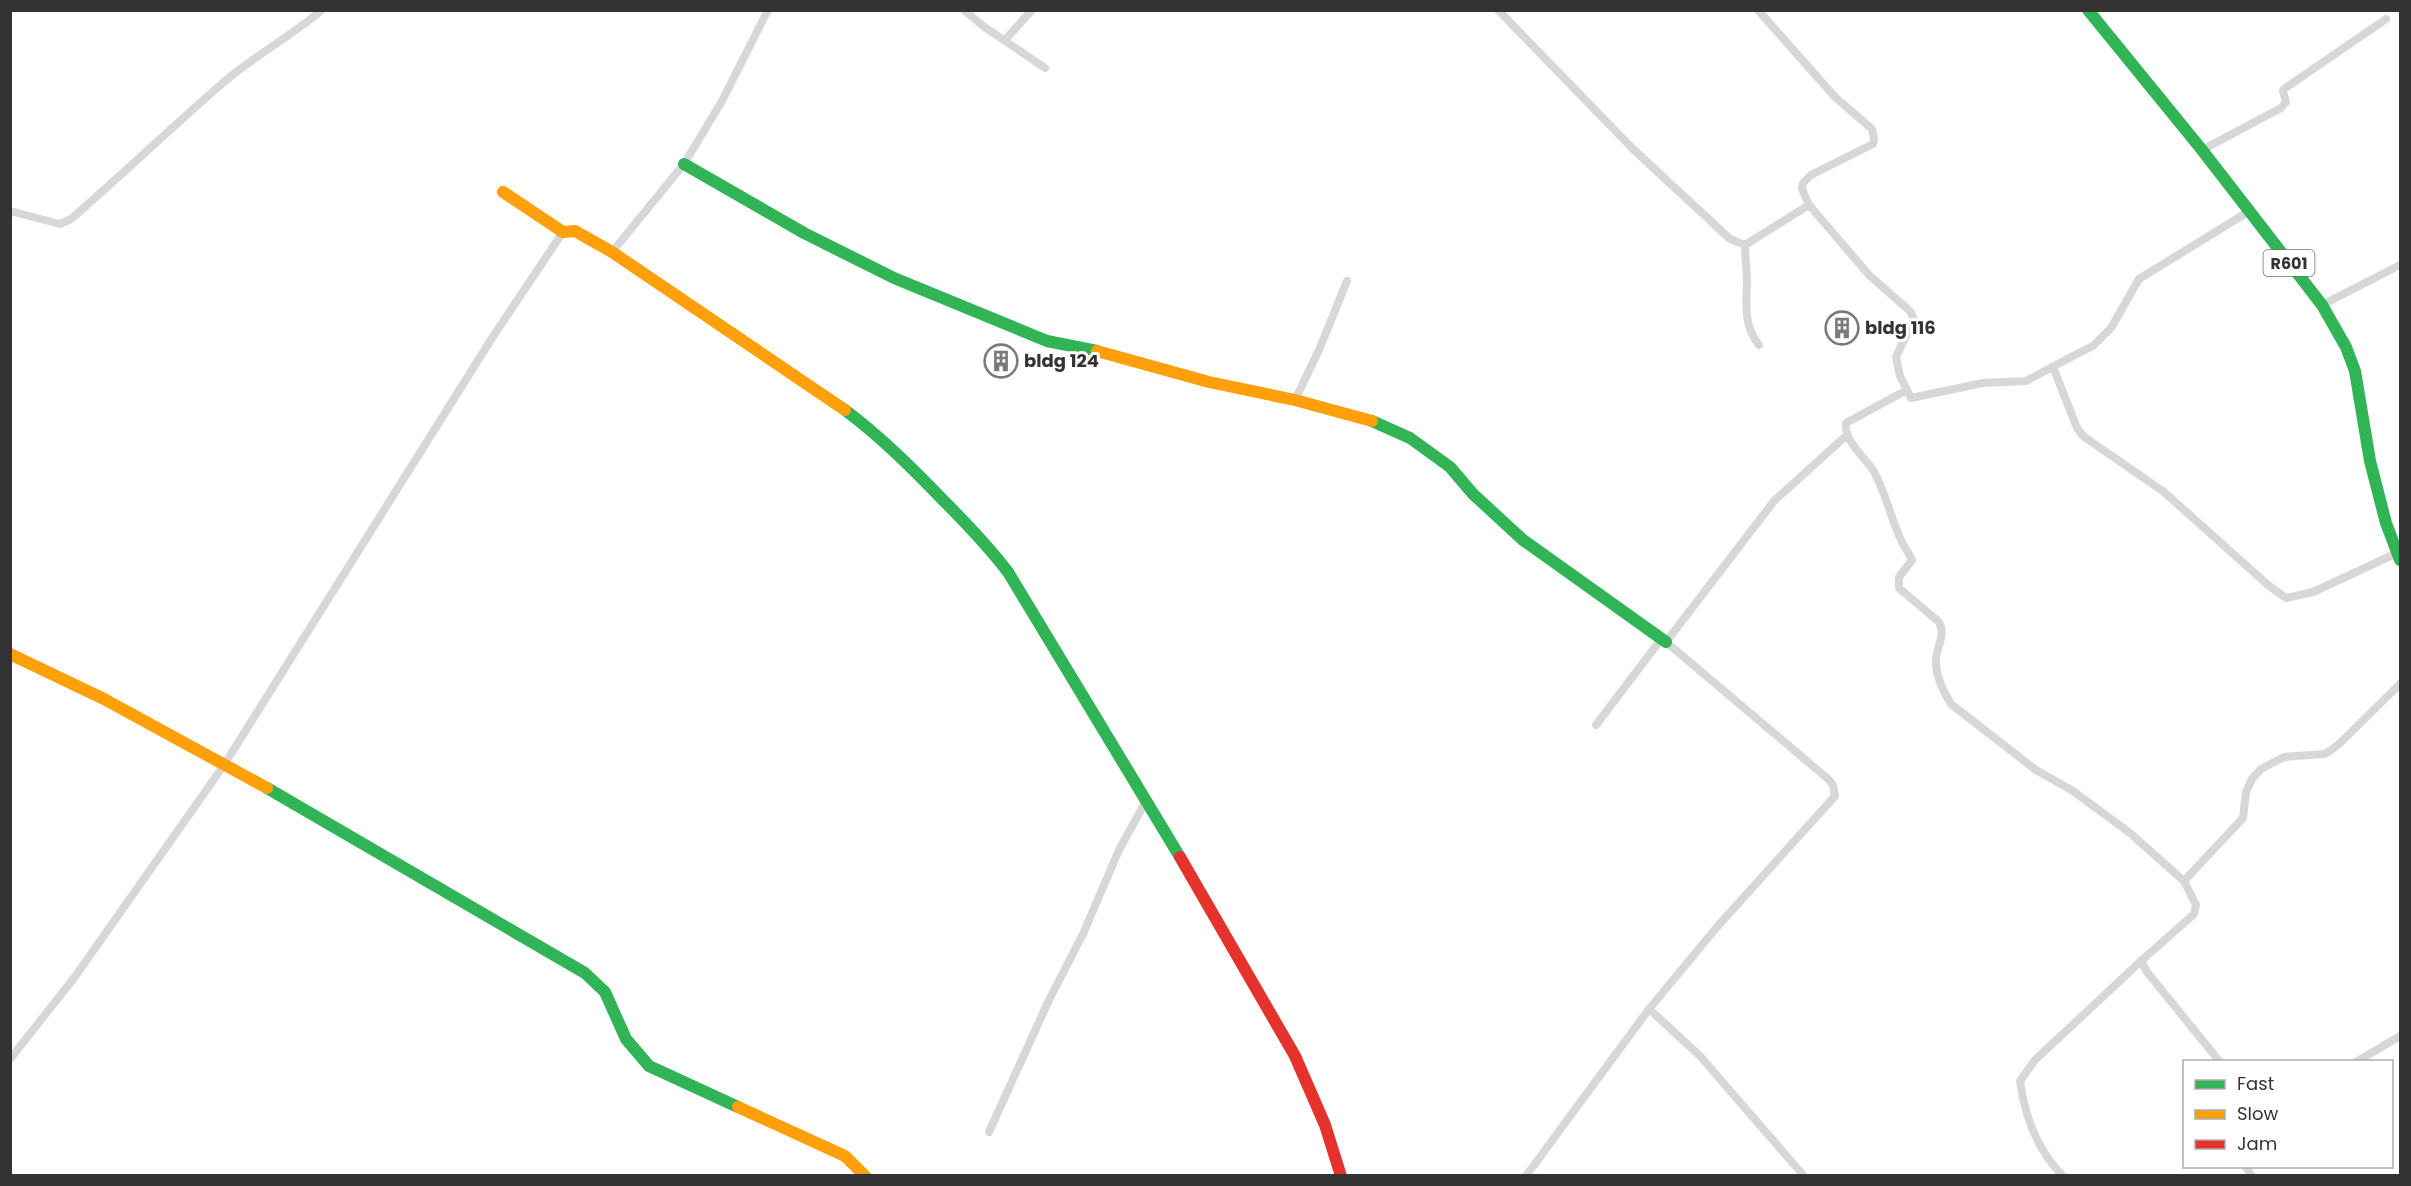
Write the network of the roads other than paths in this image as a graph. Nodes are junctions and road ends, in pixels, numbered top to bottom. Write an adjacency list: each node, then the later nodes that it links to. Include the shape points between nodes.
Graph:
1 (322, 10): 15 (street, via 227,80 71,219 60,224)
2 (768, 10): 12 (street, via 722,101)
3 (964, 10): 9 (street)
4 (1032, 10): 9 (street)
5 (1498, 10): 18 (street, via 1632,148 1730,239)
6 (1758, 10): 14 (street, via 1835,97 1872,129 1874,136 1873,144 1803,183)
7 (2088, 10): 11 (street, R601)
8 (2386, 19): 11 (street, via 2284,89 2286,102 2281,108)
9 (1005, 40): 10 (street)
10 (1045, 68)
11 (2202, 150): 16 (street, R601)
12 (684, 164): 19 (street); 26 (street, via 804,233 894,278 1047,341)
13 (502, 192): 17 (street)
14 (1809, 205): 18 (street); 25 (street, via 1869,275 1910,311 1914,319 1896,357)
15 (10, 211)
16 (2248, 212): 22 (street, R601); 24 (street, via 2139,279 2111,328 2092,346)
17 (563, 232): 19 (street, via 575,231); 33 (street, via 492,338)
18 (1745, 245): 23 (street, via 1745,306 1750,329)
19 (612, 252): 34 (street, via 837,403 895,451 951,507 1008,572)
20 (2400, 265): 22 (street)
21 (1347, 281): 26 (street)
22 (2322, 304): 28 (street, R601, via 2355,371 2370,461)
23 (1759, 345)
24 (2053, 367): 25 (street, via 2026,381 1983,383 1911,398); 28 (street, via 2083,435 2164,492 2286,598 2313,592)
25 (1905, 391): 27 (street, via 1846,423)
26 (1295, 400): 29 (street, via 1363,417 1432,452 1522,540)
27 (1847, 435): 29 (street, via 1774,501); 35 (street, via 1873,471 1912,560 1899,577 1899,588 1942,627 1937,672 1951,704 2036,770 2130,833)
28 (2399, 556)
29 (1664, 640): 32 (street); 37 (street, via 1827,778 1835,796)
30 (10, 654): 33 (street)
31 (2400, 684): 35 (street, via 2325,754 2284,757 2261,769 2246,792 2242,818)
32 (1596, 725)
33 (224, 765): 39 (street, via 74,978); 43 (street, via 585,973 606,990 630,1044 649,1066 845,1156)
34 (1147, 800): 42 (street, via 1119,850); 44 (street, via 1295,1056 1325,1125)
35 (2184, 881): 36 (street, via 2196,905 2194,914)
36 (2141, 961): 40 (street); 47 (street, via 2035,1060 2020,1081 2030,1125 2049,1162)
37 (1649, 1009): 45 (street); 46 (street, via 1700,1056)
38 (2400, 1036): 41 (street)
39 (10, 1059)
40 (2218, 1060)
41 (2359, 1060)
42 (988, 1132)
43 (865, 1176)
44 (1341, 1176)
45 (1526, 1176)
46 (1804, 1176)
47 (2063, 1176)

